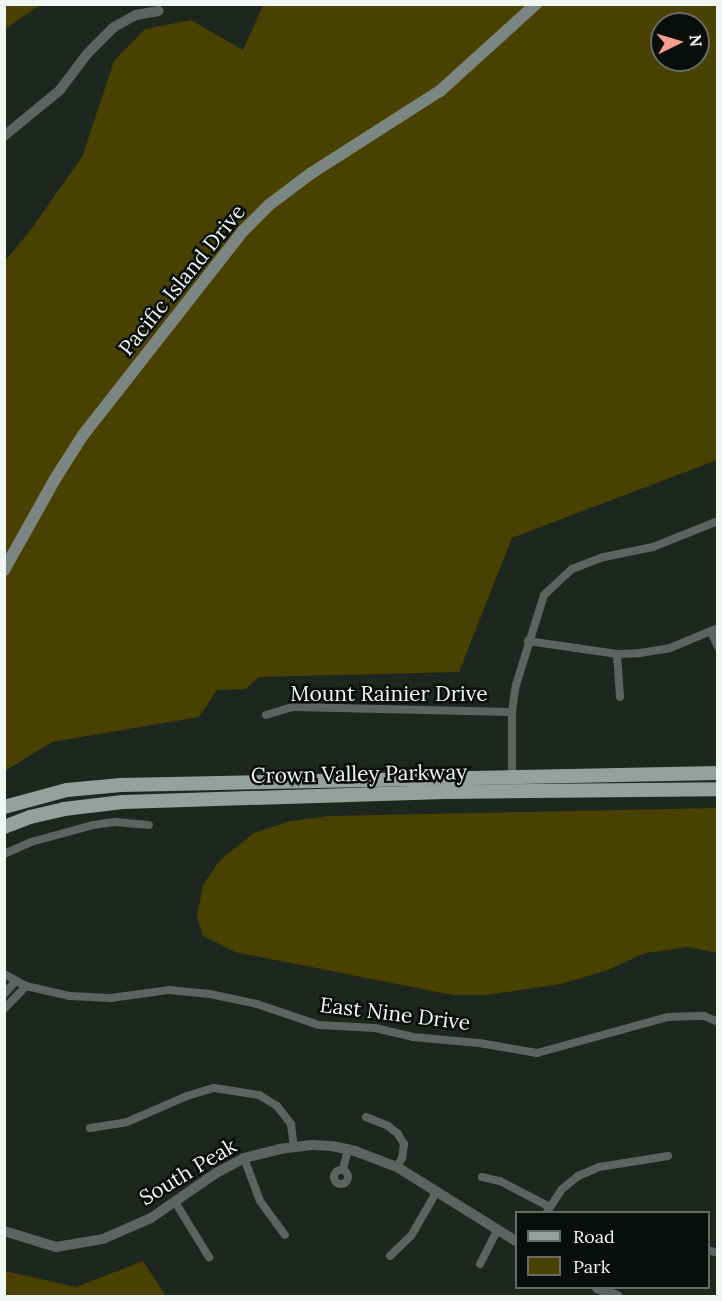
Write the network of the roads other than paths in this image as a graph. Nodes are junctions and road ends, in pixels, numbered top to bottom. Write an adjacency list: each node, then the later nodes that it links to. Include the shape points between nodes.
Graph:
1 (536, 4): 5 (main road, Pacific Island Drive, via 440,91 310,174 243,231 83,435)
2 (159, 11): 3 (street, via 136,15 114,27 60,90)
3 (4, 136)
4 (717, 521): 7 (street, via 653,547 604,557 568,571 542,598)
5 (4, 570)
6 (714, 630): 8 (street); 9 (street, via 670,648)
7 (528, 641): 9 (street); 11 (street)
8 (717, 647)
9 (617, 654): 10 (street)
10 (620, 697)
11 (512, 712): 12 (street, Mount Rainier Drive, via 293,707); 14 (street)
12 (266, 715)
13 (717, 773): 14 (main road, Crown Valley Parkway)
14 (512, 776): 16 (main road, via 525,784 548,784); 17 (main road, via 498,786 452,786); 18 (main road, Crown Valley Parkway, via 121,785 68,790)
15 (717, 789): 16 (main road, Crown Valley Parkway)
16 (556, 791): 17 (main road, Crown Valley Parkway)
17 (445, 792): 20 (main road, Crown Valley Parkway, via 123,802 64,809)
18 (4, 807)
19 (149, 825): 21 (street, via 93,825 31,842)
20 (4, 827)
21 (4, 854)
22 (4, 974): 23 (street, East Nine Drive)
23 (16, 981): 24 (street, East Nine Drive); 25 (street)
24 (26, 986): 26 (street); 28 (street, East Nine Drive, via 98,999 169,990 210,994 319,1025 375,1028 413,1037 537,1053 668,1017 704,1016)
25 (4, 995): 26 (street)
26 (13, 1003): 27 (street)
27 (4, 1009)
28 (717, 1022)
29 (366, 1117): 35 (street, via 398,1134 404,1144)
30 (90, 1128): 31 (street, via 128,1122 214,1088 258,1095 277,1106 291,1124)
31 (294, 1147): 32 (street, South Peak); 34 (street, South Peak)
32 (348, 1149): 35 (street, South Peak); 36 (street)
33 (668, 1156): 40 (street, via 599,1167 578,1176 562,1189)
34 (244, 1158): 39 (street, South Peak); 43 (street, via 260,1202)
35 (397, 1167): 38 (street, South Peak)
36 (343, 1169)
37 (482, 1177): 40 (street, via 500,1180)
38 (436, 1191): 41 (street, South Peak); 45 (street, via 411,1236)
39 (174, 1202): 42 (street, South Peak, via 119,1234 80,1244 56,1247); 46 (street)
40 (549, 1210)
41 (498, 1229): 44 (street, South Peak); 47 (street)
42 (4, 1231)
43 (285, 1235)
44 (515, 1240)
45 (390, 1256)
46 (208, 1257)
47 (480, 1264)
48 (601, 1289): 49 (street)
49 (617, 1296)

